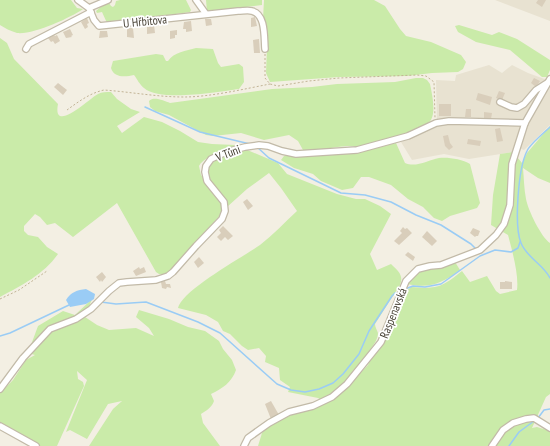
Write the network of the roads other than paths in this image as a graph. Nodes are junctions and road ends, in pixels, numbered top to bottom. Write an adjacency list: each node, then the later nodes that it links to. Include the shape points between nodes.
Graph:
1 (78, 0): 4 (street, U Hřbitova)
2 (108, 0): 4 (street)
3 (196, 0): 5 (street)
4 (90, 10): 5 (street, U Hřbitova, via 99,26); 6 (street, via 29,44)
5 (206, 14): 7 (street, U Hřbitova, via 238,11 253,11 259,14 263,23)
6 (26, 49)
7 (265, 49)
8 (549, 80): 9 (street, Raspenavská, via 517,108); 10 (street, Raspenavská)
9 (500, 102)
10 (525, 123): 11 (street, V Tůni, via 449,121 436,123 408,136 358,150 296,154 259,145 226,152 211,159 205,172 207,181 224,202 225,211 222,219 168,276 156,280 119,284 76,319 50,329 23,358); 15 (street, Raspenavská, via 512,164 510,205 504,224 496,235 480,250 442,265 418,269 406,281 381,342 347,384 332,397 314,406 289,412 269,423 248,438)
11 (0, 389)
12 (0, 426): 14 (street)
13 (550, 428): 16 (street, via 534,418 513,423 503,430)
14 (36, 446)
15 (244, 446)
16 (492, 446)

